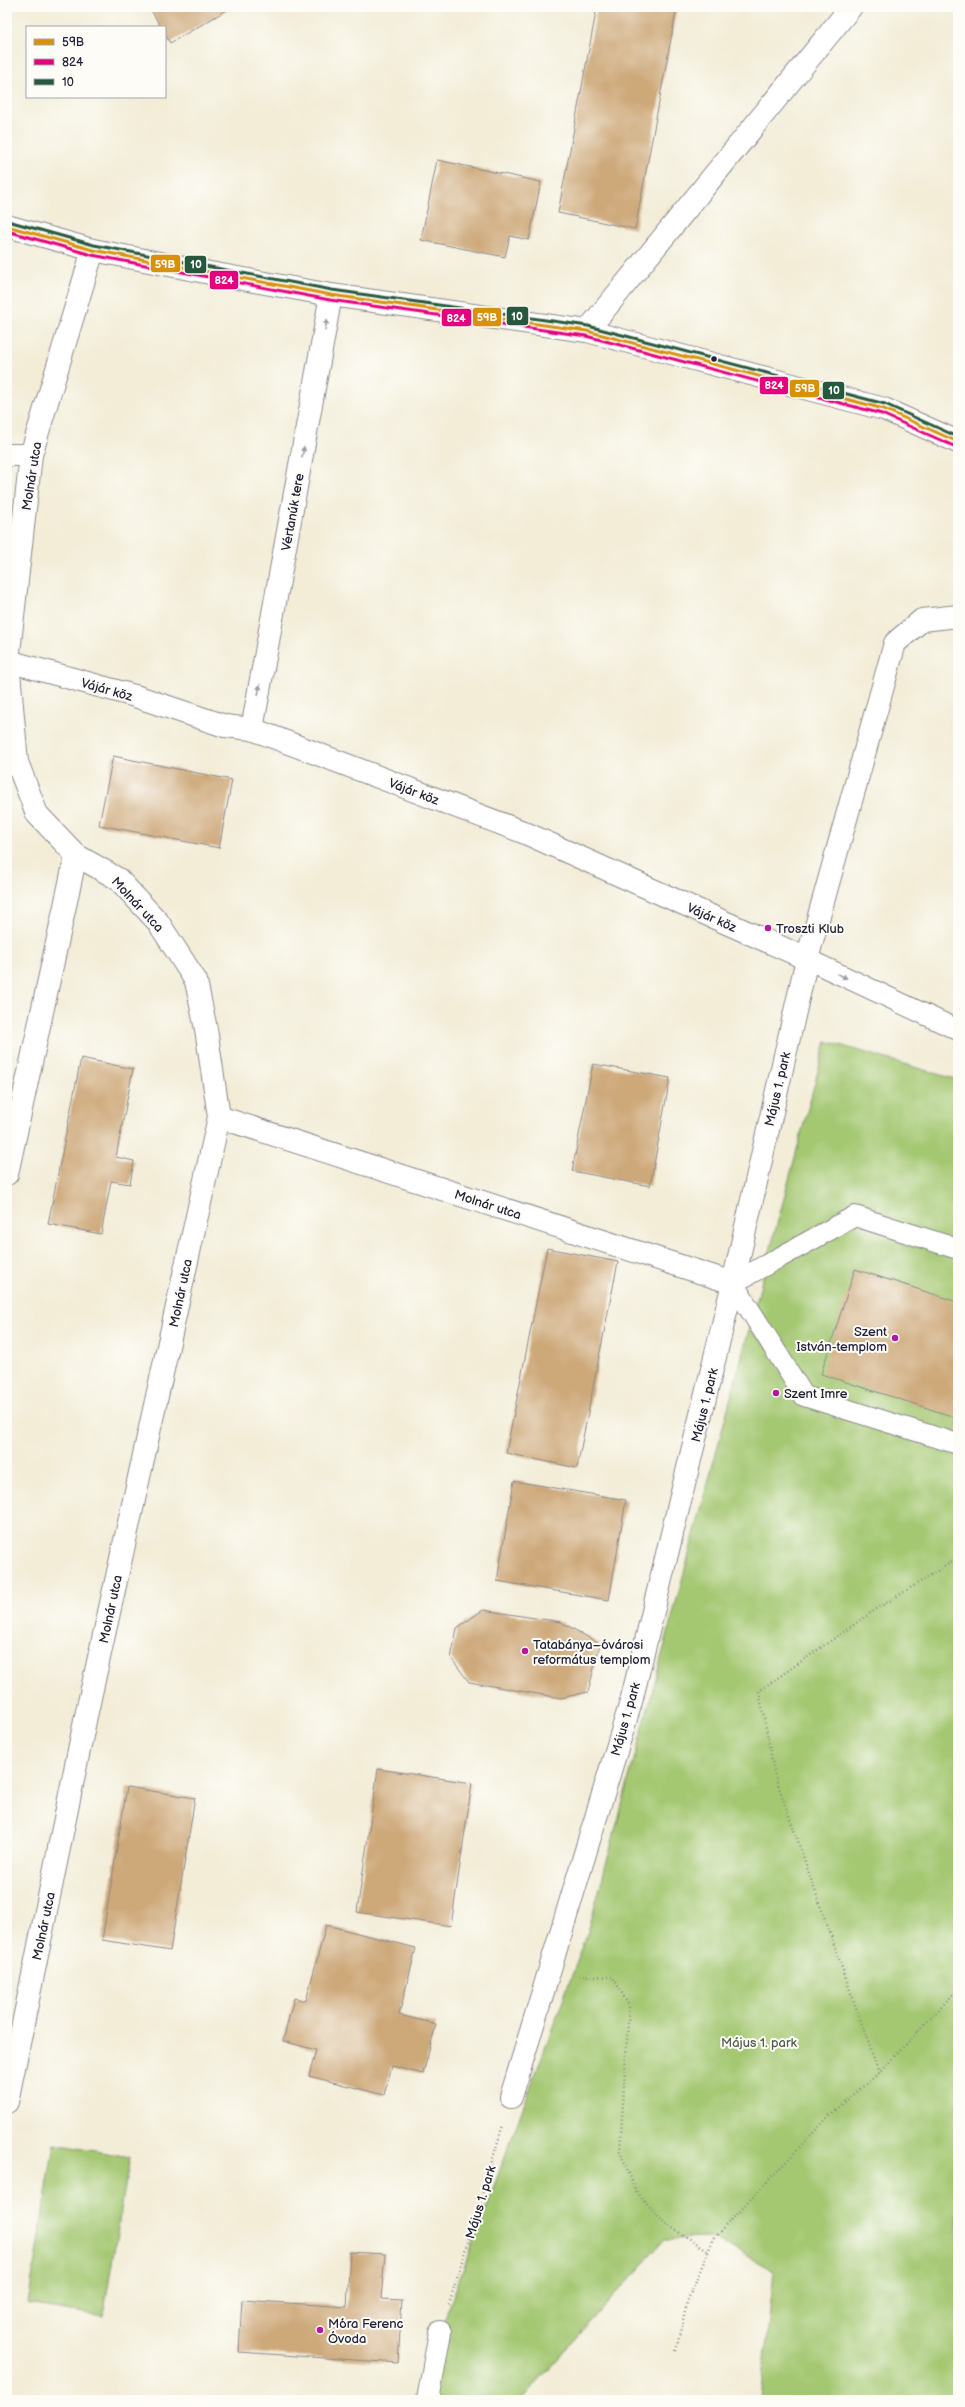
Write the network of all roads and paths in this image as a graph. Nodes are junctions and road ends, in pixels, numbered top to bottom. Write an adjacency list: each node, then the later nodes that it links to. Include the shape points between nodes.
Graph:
1 (851, 7): 5 (street)
2 (7, 226): 3 (street)
3 (93, 250): 4 (street); 8 (street, Molnár utca)
4 (332, 295): 5 (street); 11 (street, Vértanúk tere, one-way to 4)
5 (587, 331): 6 (street, via 884,409)
6 (958, 442)
7 (7, 455): 8 (street)
8 (31, 455): 10 (street, Molnár utca)
9 (958, 616): 13 (street, Május 1. park, via 922,620 895,643)
10 (8, 660): 11 (street, Vájár köz, via 136,696 225,726); 12 (street, Molnár utca, via 17,762 37,814)
11 (252, 729): 13 (street, Vájár köz, via 523,832)
12 (76, 855): 15 (street, Molnár utca, via 118,879 158,922 196,981); 16 (street)
13 (807, 959): 14 (lane, one-way to 14); 18 (street, Május 1. park)
14 (958, 1030)
15 (219, 1117): 18 (street, Molnár utca); 25 (street, Molnár utca, via 86,1716)
16 (7, 1174)
17 (958, 1249): 18 (lane, via 855,1216)
18 (733, 1283): 19 (lane, via 804,1396); 22 (street, Május 1. park, via 632,1702)
19 (958, 1444)
20 (958, 1558): 23 (path, via 869,1614 759,1690 775,1776)
21 (958, 1989): 23 (path)
22 (541, 1994): 24 (street, Május 1. park); 26 (path, via 560,1981 580,1975 613,1977 629,2006 620,2151 637,2193 666,2224)
23 (879, 2073): 26 (path, via 830,2114 714,2238)
24 (511, 2097): 27 (path, Május 1. park)
25 (7, 2102)
26 (709, 2251): 28 (path, via 687,2302)
27 (440, 2332): 29 (street)
28 (676, 2351)
29 (428, 2400)

